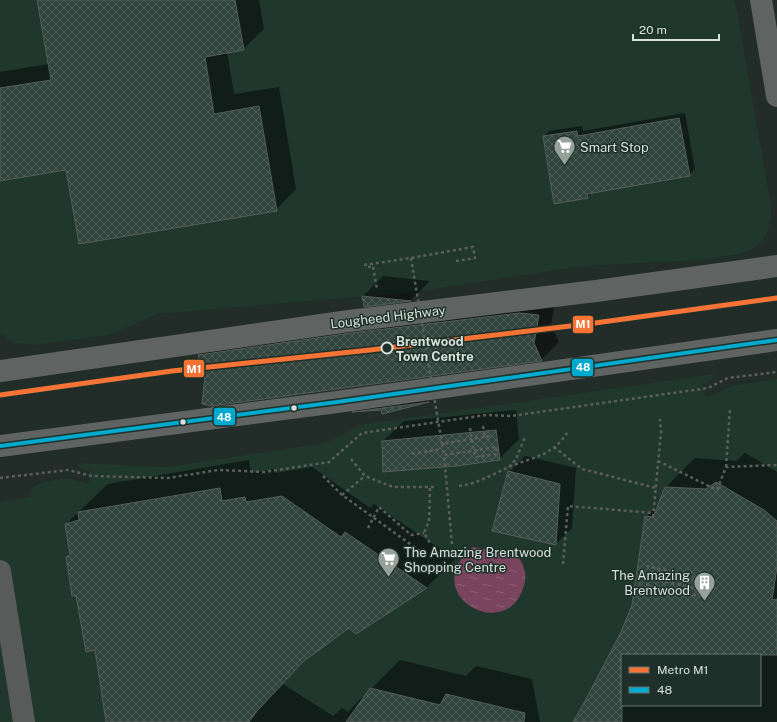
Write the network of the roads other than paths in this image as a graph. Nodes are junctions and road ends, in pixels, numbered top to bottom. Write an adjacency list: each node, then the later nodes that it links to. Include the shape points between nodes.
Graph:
1 (761, 0): 2 (main road)
2 (777, 96)
3 (777, 266): 5 (main road, Lougheed Highway, via 334,323)
4 (777, 340): 6 (main road)
5 (0, 371)
6 (0, 446)
7 (0, 571): 8 (lane)
8 (2, 601): 9 (lane)
9 (24, 722)

